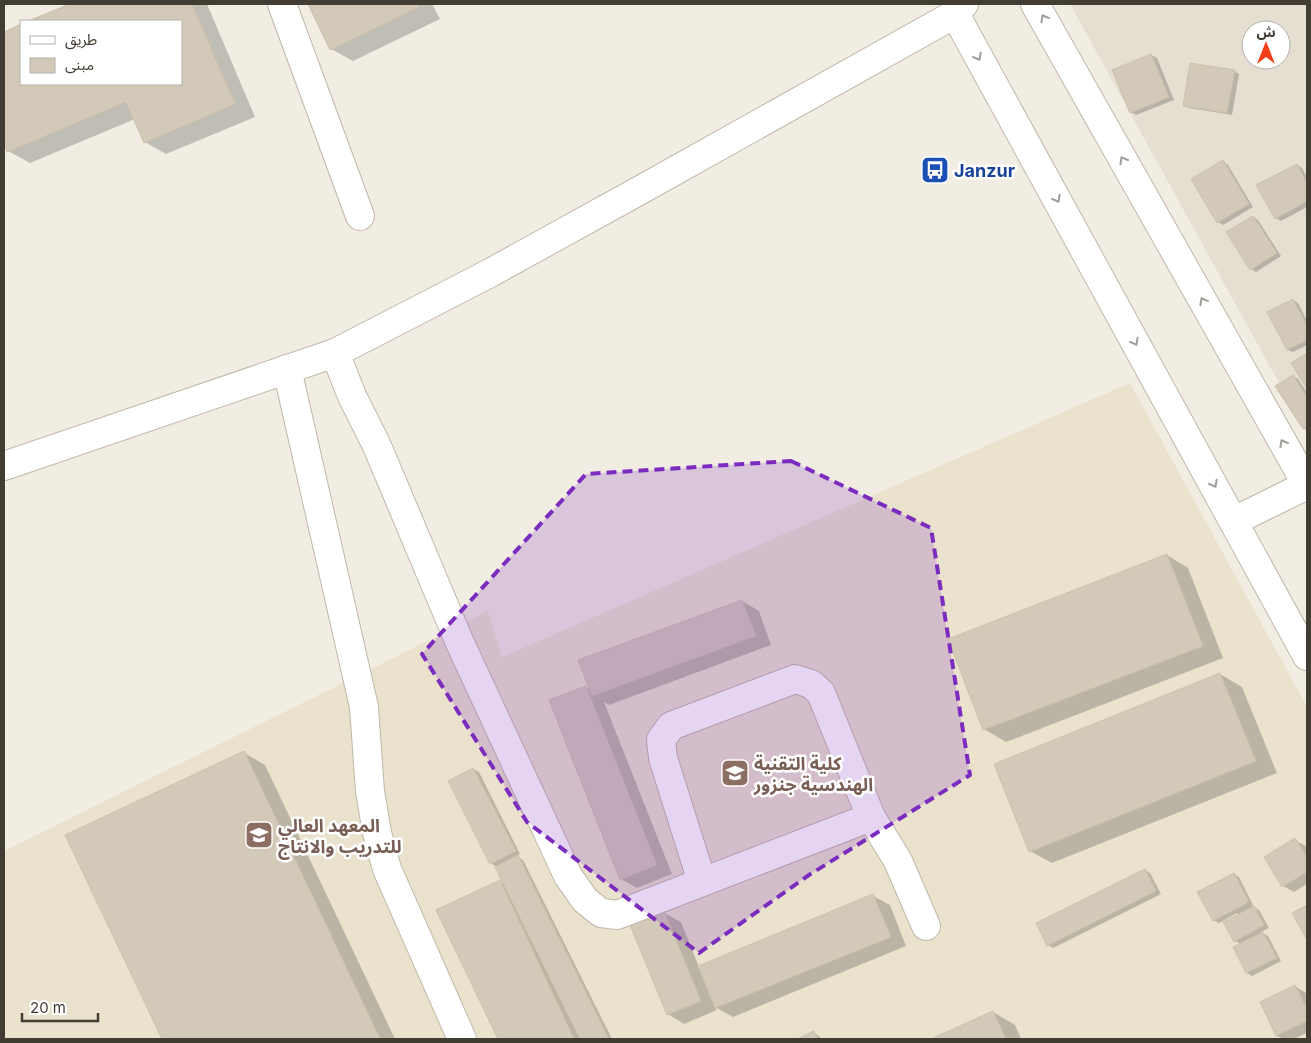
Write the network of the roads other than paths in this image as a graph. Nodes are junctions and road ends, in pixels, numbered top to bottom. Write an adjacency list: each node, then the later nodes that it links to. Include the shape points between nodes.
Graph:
1 (282, 4): 4 (street)
2 (1035, 4): 8 (street, one-way to 2)
3 (959, 9): 5 (street, via 542,245); 9 (street, one-way to 9)
4 (360, 216)
5 (335, 353): 6 (street); 12 (street, via 460,643 568,876 585,900 601,912 617,916)
6 (288, 369): 7 (street); 14 (street, via 364,707 370,791 387,869)
7 (4, 466)
8 (1307, 485): 9 (street)
9 (1234, 521): 10 (street)
10 (1307, 656)
11 (871, 817): 12 (street); 12 (street, via 820,693 811,684 795,679 671,726 661,740 663,758); 13 (street, via 898,861)
12 (702, 882)
13 (926, 926)
14 (462, 1039)

